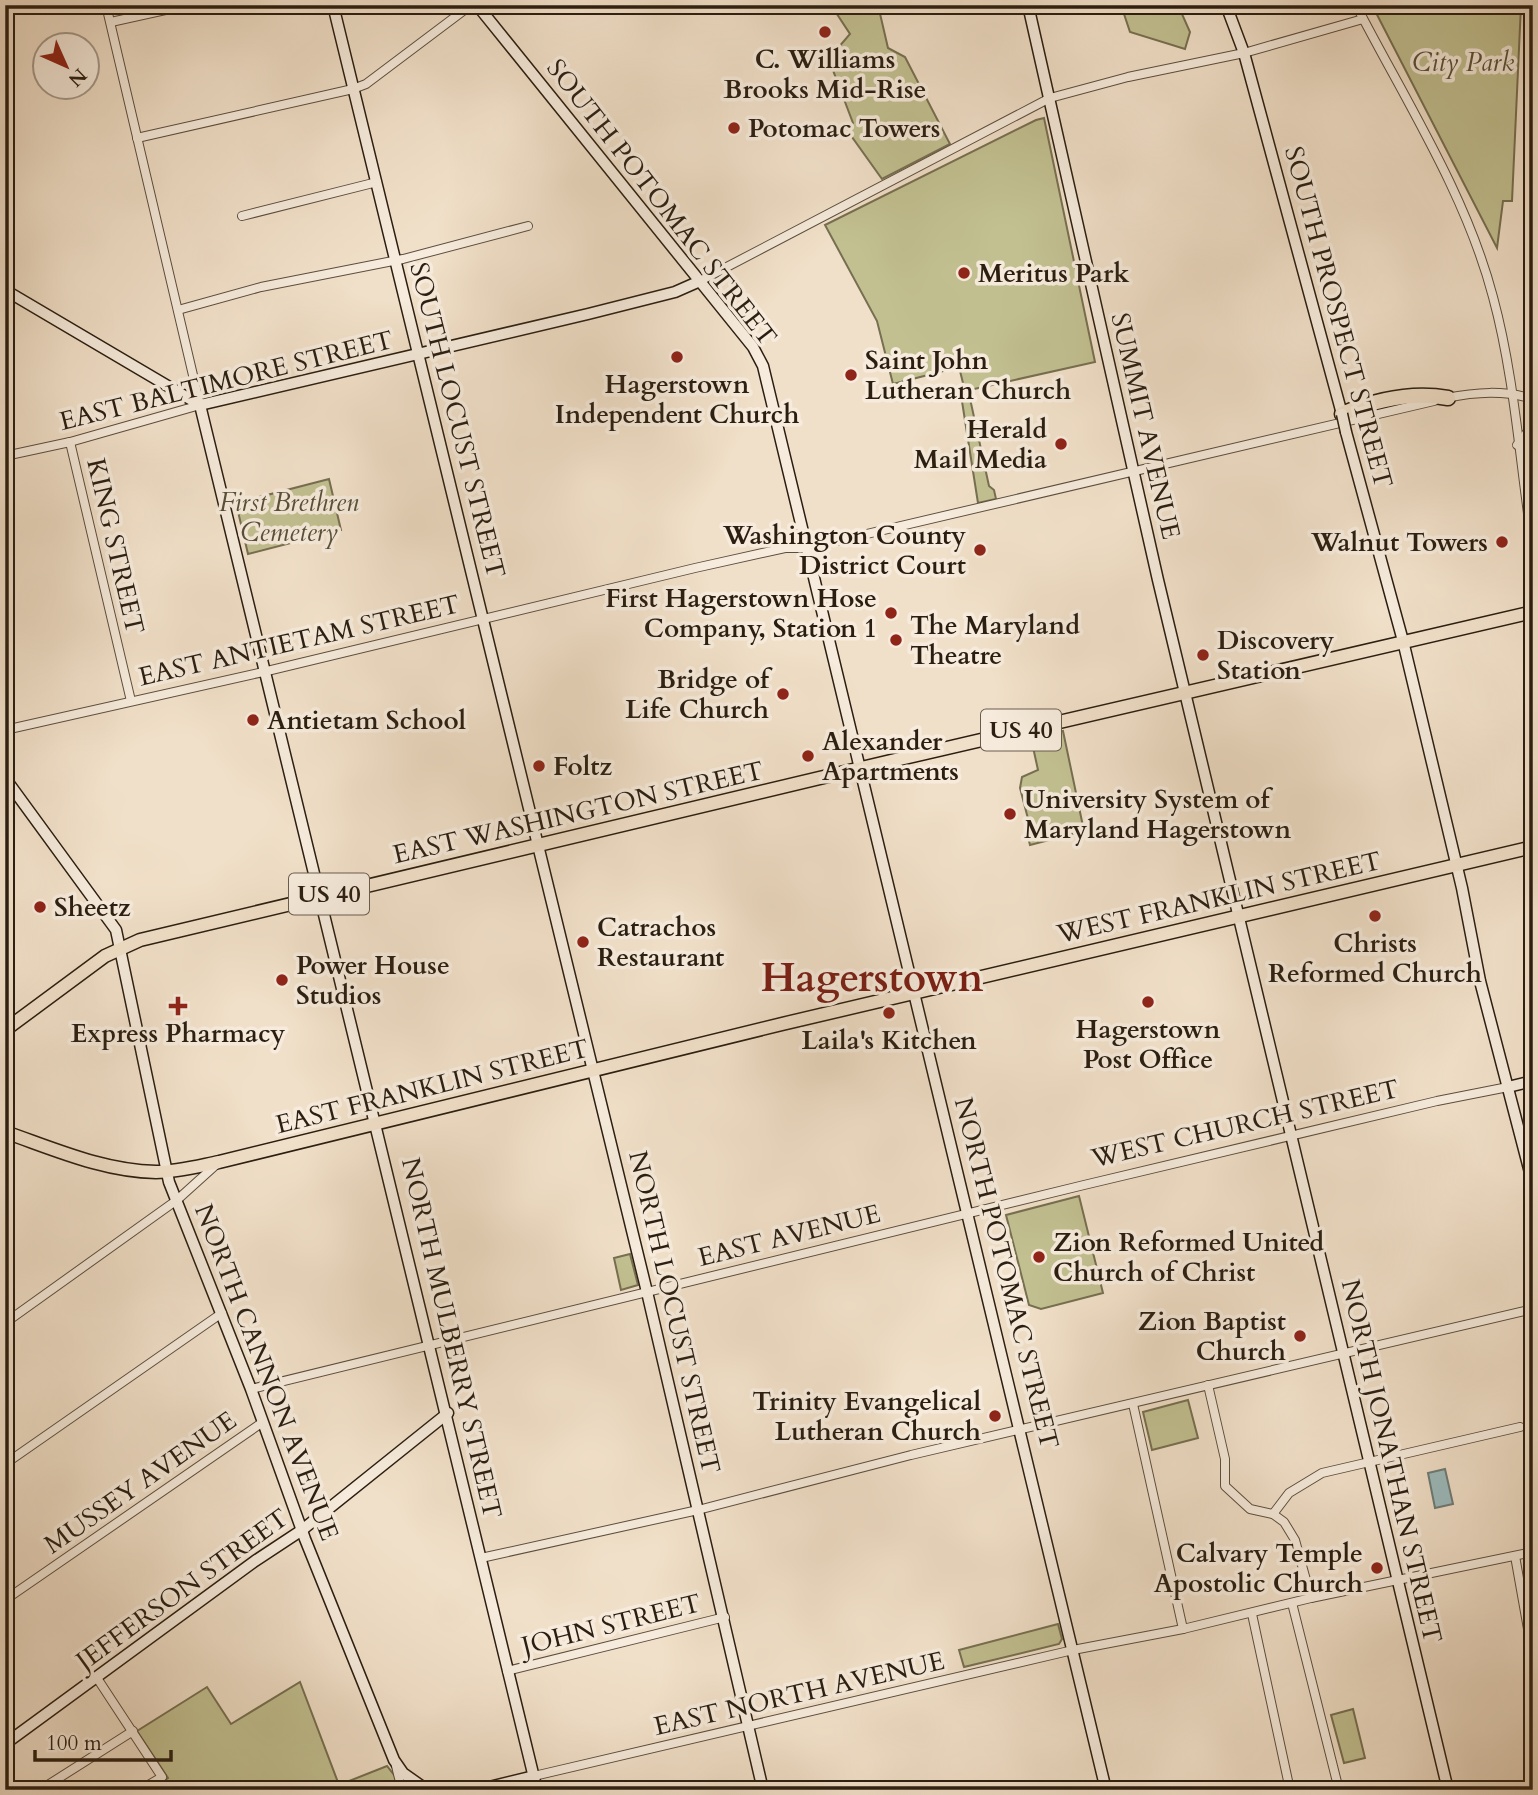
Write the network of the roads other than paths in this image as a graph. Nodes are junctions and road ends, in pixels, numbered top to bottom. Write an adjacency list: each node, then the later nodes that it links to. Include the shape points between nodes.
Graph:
1 (106, 5): 10 (street)
2 (188, 5): 10 (street)
3 (333, 5): 12 (main road, SOUTH LOCUST STREET)
4 (471, 5): 12 (street)
5 (477, 5): 19 (main road, SOUTH POTOMAC STREET)
6 (1028, 5): 13 (main road, SUMMIT AVENUE)
7 (1226, 5): 11 (main road, SOUTH PROSPECT STREET)
8 (1356, 5): 9 (street)
9 (1363, 19): 11 (street); 23 (street, via 1468,225 1493,295)
10 (111, 22): 14 (street)
11 (1244, 53): 13 (street); 27 (main road, SOUTH PROSPECT STREET)
12 (353, 89): 14 (street); 15 (main road, SOUTH LOCUST STREET)
13 (1050, 98): 19 (street); 32 (main road, SUMMIT AVENUE)
14 (137, 138): 21 (street)
15 (377, 182): 16 (street); 18 (main road, SOUTH LOCUST STREET)
16 (242, 216)
17 (528, 226): 18 (street)
18 (395, 258): 21 (street); 22 (main road, SOUTH LOCUST STREET)
19 (700, 281): 22 (main road, EAST BALTIMORE STREET, via 659,296); 33 (main road, SOUTH POTOMAC STREET, via 763,366)
20 (5, 290): 26 (main road)
21 (178, 310): 26 (street)
22 (419, 355): 26 (main road, EAST BALTIMORE STREET); 36 (main road, SOUTH LOCUST STREET)
23 (1511, 393): 24 (street, EAST ANTIETAM STREET); 25 (street, EAST ANTIETAM STREET); 30 (street)
24 (1448, 398): 27 (highway, via 1408,396); 32 (street, EAST ANTIETAM STREET)
25 (1533, 399)
26 (200, 405): 29 (street, EAST BALTIMORE STREET); 38 (main road, NORTH MULBERRY STREET)
27 (1342, 414): 37 (main road, SOUTH PROSPECT STREET, bridge)
28 (1533, 425): 30 (street)
29 (70, 442): 31 (street, EAST BALTIMORE STREET); 40 (street, KING STREET)
30 (1517, 445): 34 (street)
31 (5, 456)
32 (1133, 471): 33 (street, EAST ANTIETAM STREET); 39 (main road, SUMMIT AVENUE)
33 (807, 548): 36 (street, EAST ANTIETAM STREET, via 785,548); 42 (main road, SOUTH POTOMAC STREET)
34 (1533, 548)
35 (1533, 612): 37 (main road, US 40)
36 (483, 618): 38 (street, EAST ANTIETAM STREET); 44 (main road, SOUTH LOCUST STREET)
37 (1402, 641): 39 (main road, US 40); 46 (main road, SOUTH PROSPECT STREET)
38 (263, 672): 40 (street, EAST ANTIETAM STREET); 47 (main road, NORTH MULBERRY STREET)
39 (1185, 693): 42 (main road, US 40); 48 (main road, NORTH JONATHAN STREET)
40 (131, 701): 41 (street, EAST ANTIETAM STREET)
41 (5, 730)
42 (859, 768): 44 (main road, EAST WASHINGTON STREET / US 40); 50 (main road, NORTH POTOMAC STREET)
43 (5, 778): 49 (main road, NORTH CANNON AVENUE, via 116,930)
44 (538, 845): 47 (main road, EAST WASHINGTON STREET / US 40); 52 (main road, NORTH LOCUST STREET)
45 (1533, 847): 46 (main road, WEST FRANKLIN STREET)
46 (1457, 865): 48 (main road, WEST FRANKLIN STREET); 54 (main road, SOUTH PROSPECT STREET, via 1480,981)
47 (321, 896): 49 (main road, EAST WASHINGTON STREET / US 40); 55 (main road, NORTH MULBERRY STREET)
48 (1238, 916): 50 (main road, WEST FRANKLIN STREET); 57 (main road, NORTH JONATHAN STREET)
49 (121, 947): 51 (main road, EAST WASHINGTON STREET / US 40); 59 (main road, NORTH CANNON AVENUE)
50 (915, 992): 52 (main road, EAST FRANKLIN STREET); 62 (main road, NORTH POTOMAC STREET)
51 (5, 1030)
52 (593, 1070): 55 (main road, EAST FRANKLIN STREET); 63 (main road, NORTH LOCUST STREET)
53 (1533, 1081): 54 (main road, WEST CHURCH STREET)
54 (1508, 1087): 57 (street, WEST CHURCH STREET); 60 (main road, SOUTH PROSPECT STREET)
55 (377, 1123): 58 (main road, EAST FRANKLIN STREET); 67 (main road, NORTH MULBERRY STREET)
56 (5, 1132): 59 (main road, via 103,1165)
57 (1291, 1138): 62 (street, WEST CHURCH STREET); 68 (main road, NORTH JONATHAN STREET)
58 (219, 1162): 59 (main road); 61 (street, EAST FRANKLIN STREET)
59 (166, 1171): 61 (main road, NORTH CANNON AVENUE)
60 (1533, 1184)
61 (177, 1200): 65 (main road, NORTH CANNON AVENUE); 66 (street, EAST FRANKLIN STREET)
62 (969, 1213): 63 (street, EAST AVENUE); 75 (main road, NORTH POTOMAC STREET)
63 (647, 1292): 67 (street, EAST AVENUE); 78 (main road, NORTH LOCUST STREET)
64 (1533, 1309): 68 (street)
65 (222, 1313): 70 (main road, NORTH CANNON AVENUE); 77 (street)
66 (5, 1323)
67 (430, 1344): 70 (street, EAST AVENUE); 72 (main road, NORTH MULBERRY STREET)
68 (1344, 1354): 69 (street); 76 (main road, NORTH JONATHAN STREET)
69 (1209, 1385): 71 (street); 79 (street, via 1225,1459 1225,1486 1250,1509)
70 (251, 1389): 73 (main road, NORTH CANNON AVENUE)
71 (1133, 1404): 75 (street); 90 (street)
72 (448, 1413): 80 (main road, JEFFERSON STREET); 83 (main road, NORTH MULBERRY STREET)
73 (263, 1422): 80 (main road, NORTH CANNON AVENUE); 86 (street, MUSSEY AVENUE)
74 (1520, 1427): 76 (street)
75 (1021, 1429): 78 (street); 91 (main road, NORTH POTOMAC STREET)
76 (1369, 1461): 79 (street, via 1303,1482); 84 (main road, NORTH JONATHAN STREET)
77 (5, 1464)
78 (698, 1510): 83 (street); 89 (main road, NORTH LOCUST STREET)
79 (1273, 1514): 85 (street, via 1295,1540)
80 (302, 1530): 94 (main road, JEFFERSON STREET); 98 (main road, NORTH CANNON AVENUE)
81 (1533, 1552): 82 (street, EAST NORTH AVENUE)
82 (1516, 1556): 84 (street, EAST NORTH AVENUE); 92 (street)
83 (481, 1558): 93 (main road, NORTH MULBERRY STREET)
84 (1398, 1581): 85 (street, EAST NORTH AVENUE); 110 (main road, NORTH JONATHAN STREET)
85 (1311, 1598): 87 (street, EAST NORTH AVENUE)
86 (5, 1600)
87 (1292, 1603): 88 (street, EAST NORTH AVENUE); 109 (street)
88 (1252, 1614): 90 (street, EAST NORTH AVENUE); 108 (street)
89 (725, 1617): 93 (street, JOHN STREET); 95 (main road, NORTH LOCUST STREET)
90 (1183, 1629): 91 (street, EAST NORTH AVENUE)
91 (1073, 1650): 95 (street, EAST NORTH AVENUE); 107 (main road, NORTH POTOMAC STREET)
92 (1533, 1657)
93 (508, 1671): 99 (main road, NORTH MULBERRY STREET)
94 (97, 1678): 96 (street); 97 (main road, JEFFERSON STREET)
95 (748, 1725): 99 (street, EAST NORTH AVENUE); 106 (main road, NORTH LOCUST STREET)
96 (133, 1731): 101 (street); 102 (street, via 162,1777)
97 (5, 1744)
98 (394, 1760): 103 (street); 104 (main road, NORTH CANNON AVENUE)
99 (534, 1776): 100 (main road); 105 (main road, NORTH MULBERRY STREET)
100 (477, 1789)
101 (40, 1790)
102 (140, 1790)
103 (402, 1790)
104 (427, 1790)
105 (537, 1790)
106 (763, 1790)
107 (1106, 1790)
108 (1290, 1790)
109 (1339, 1790)
110 (1448, 1790)

